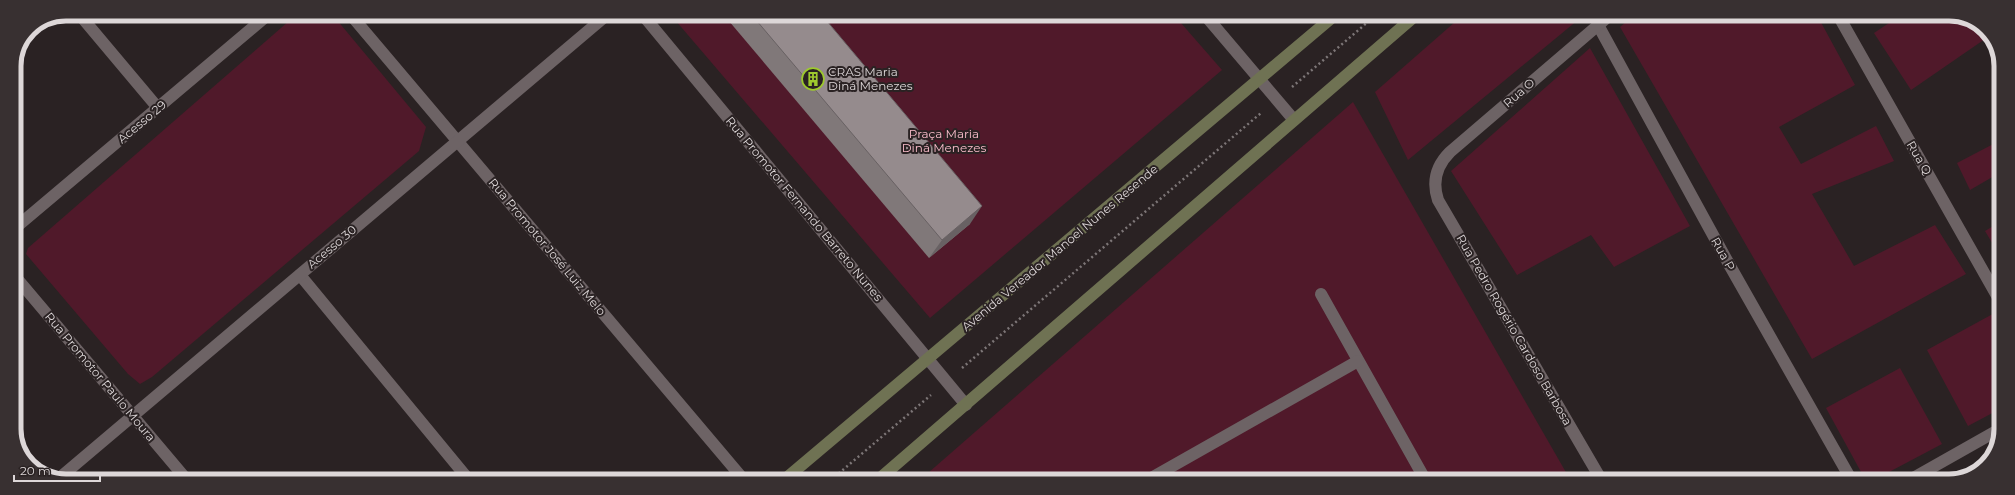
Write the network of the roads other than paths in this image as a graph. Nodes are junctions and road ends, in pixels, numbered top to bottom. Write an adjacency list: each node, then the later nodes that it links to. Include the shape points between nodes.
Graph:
1 (85, 21): 13 (street)
2 (261, 21): 13 (street, Acesso 29)
3 (356, 21): 15 (street, Rua Promotor José Luiz Melo)
4 (600, 21): 15 (street, Acesso 30)
5 (648, 21): 22 (street, Rua Promotor Fernando Barreto Nunes)
6 (1210, 21): 12 (street)
7 (1328, 21): 12 (street, Avenida Vereador Manoel Nunes Resende)
8 (1409, 21): 14 (street)
9 (1603, 21): 11 (street, Rua O)
10 (1841, 21): 20 (street, Rua Q)
11 (1598, 25): 16 (street, Rua O, via 1450,152 1443,159); 36 (street, Rua P)
12 (1260, 80): 14 (street); 22 (street, Avenida Vereador Manoel Nunes Resende)
13 (158, 108): 17 (street, Acesso 29)
14 (1294, 120): 24 (street)
15 (457, 141): 18 (street, Acesso 30); 30 (street, Rua Promotor José Luiz Melo)
16 (1436, 176): 35 (street, Rua Pedro Rogério Cardoso Barbosa, via 1438,200)
17 (21, 223)
18 (300, 275): 25 (street, Acesso 30); 29 (street)
19 (21, 283): 25 (street, Rua Promotor Paulo Moura)
20 (1994, 290)
21 (1321, 294): 23 (street)
22 (929, 360): 24 (street, Rua Promotor Fernando Barreto Nunes); 31 (street, Avenida Vereador Manoel Nunes Resende)
23 (1358, 361): 33 (street); 34 (street)
24 (966, 405): 32 (street)
25 (133, 416): 27 (street, Acesso 30); 28 (street, Rua Promotor Paulo Moura)
26 (1994, 433): 37 (street)
27 (64, 474)
28 (182, 474)
29 (464, 474)
30 (739, 474)
31 (791, 474)
32 (885, 474)
33 (1158, 474)
34 (1422, 474)
35 (1598, 474)
36 (1848, 474)
37 (1920, 474)

